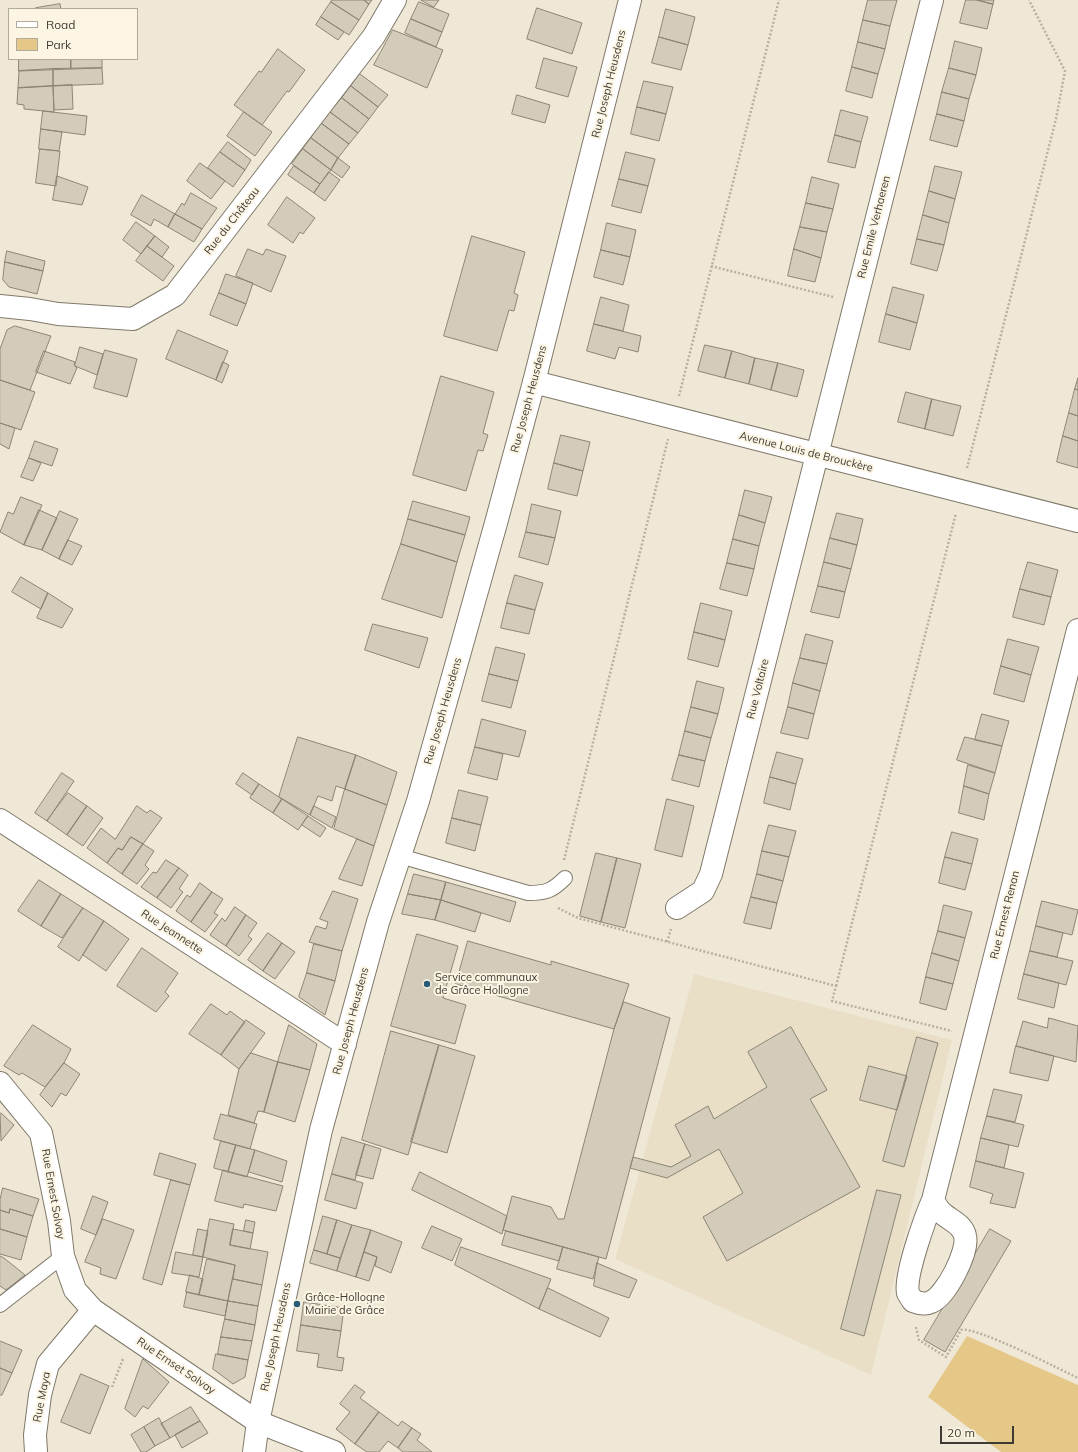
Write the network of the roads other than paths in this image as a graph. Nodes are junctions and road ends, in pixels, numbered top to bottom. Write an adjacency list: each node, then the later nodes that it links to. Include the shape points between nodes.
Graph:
1 (395, 0): 4 (street, Rue du Château, via 374,36 175,295 133,319 58,314)
2 (630, 0): 5 (street, Rue Joseph Heusdens)
3 (932, 0): 6 (street, Rue Emile Verhaeren)
4 (0, 306)
5 (534, 382): 6 (street, Avenue Louis de Brouckère); 10 (street, Rue Joseph Heusdens, via 454,674)
6 (817, 455): 7 (street, Avenue Louis de Brouckère); 12 (street, Rue Voltaire, via 711,874 703,891)
7 (1078, 521)
8 (1078, 630): 15 (street, Rue Ernest Renan)
9 (0, 820): 13 (street, Rue Jeannette)
10 (400, 856): 11 (lane, via 528,893 544,893 556,887); 13 (street, Rue Joseph Heusdens, via 378,922)
11 (565, 878)
12 (677, 908)
13 (344, 1044): 19 (street, Rue Joseph Heusdens, via 321,1130)
14 (0, 1083): 16 (street, Rue Ernest Solvay, via 41,1133 59,1221)
15 (933, 1200): 15 (street, Rue Ernest Renan, via 941,1212 960,1226 965,1235 964,1251 957,1269 943,1291 931,1302 917,1302 913,1301 908,1293 908,1283 921,1226)
16 (63, 1256): 17 (lane); 18 (street, Rue Ernest Solvay, via 75,1290)
17 (0, 1305)
18 (93, 1310): 19 (street, Rue Ernset Solvay); 20 (street, Rue Maya, via 48,1364 40,1395 35,1435)
19 (258, 1422): 21 (street, Rue Joseph Heusdens); 22 (street, Rue Ernset Solvay)
20 (36, 1452)
21 (254, 1452)
22 (334, 1452)

